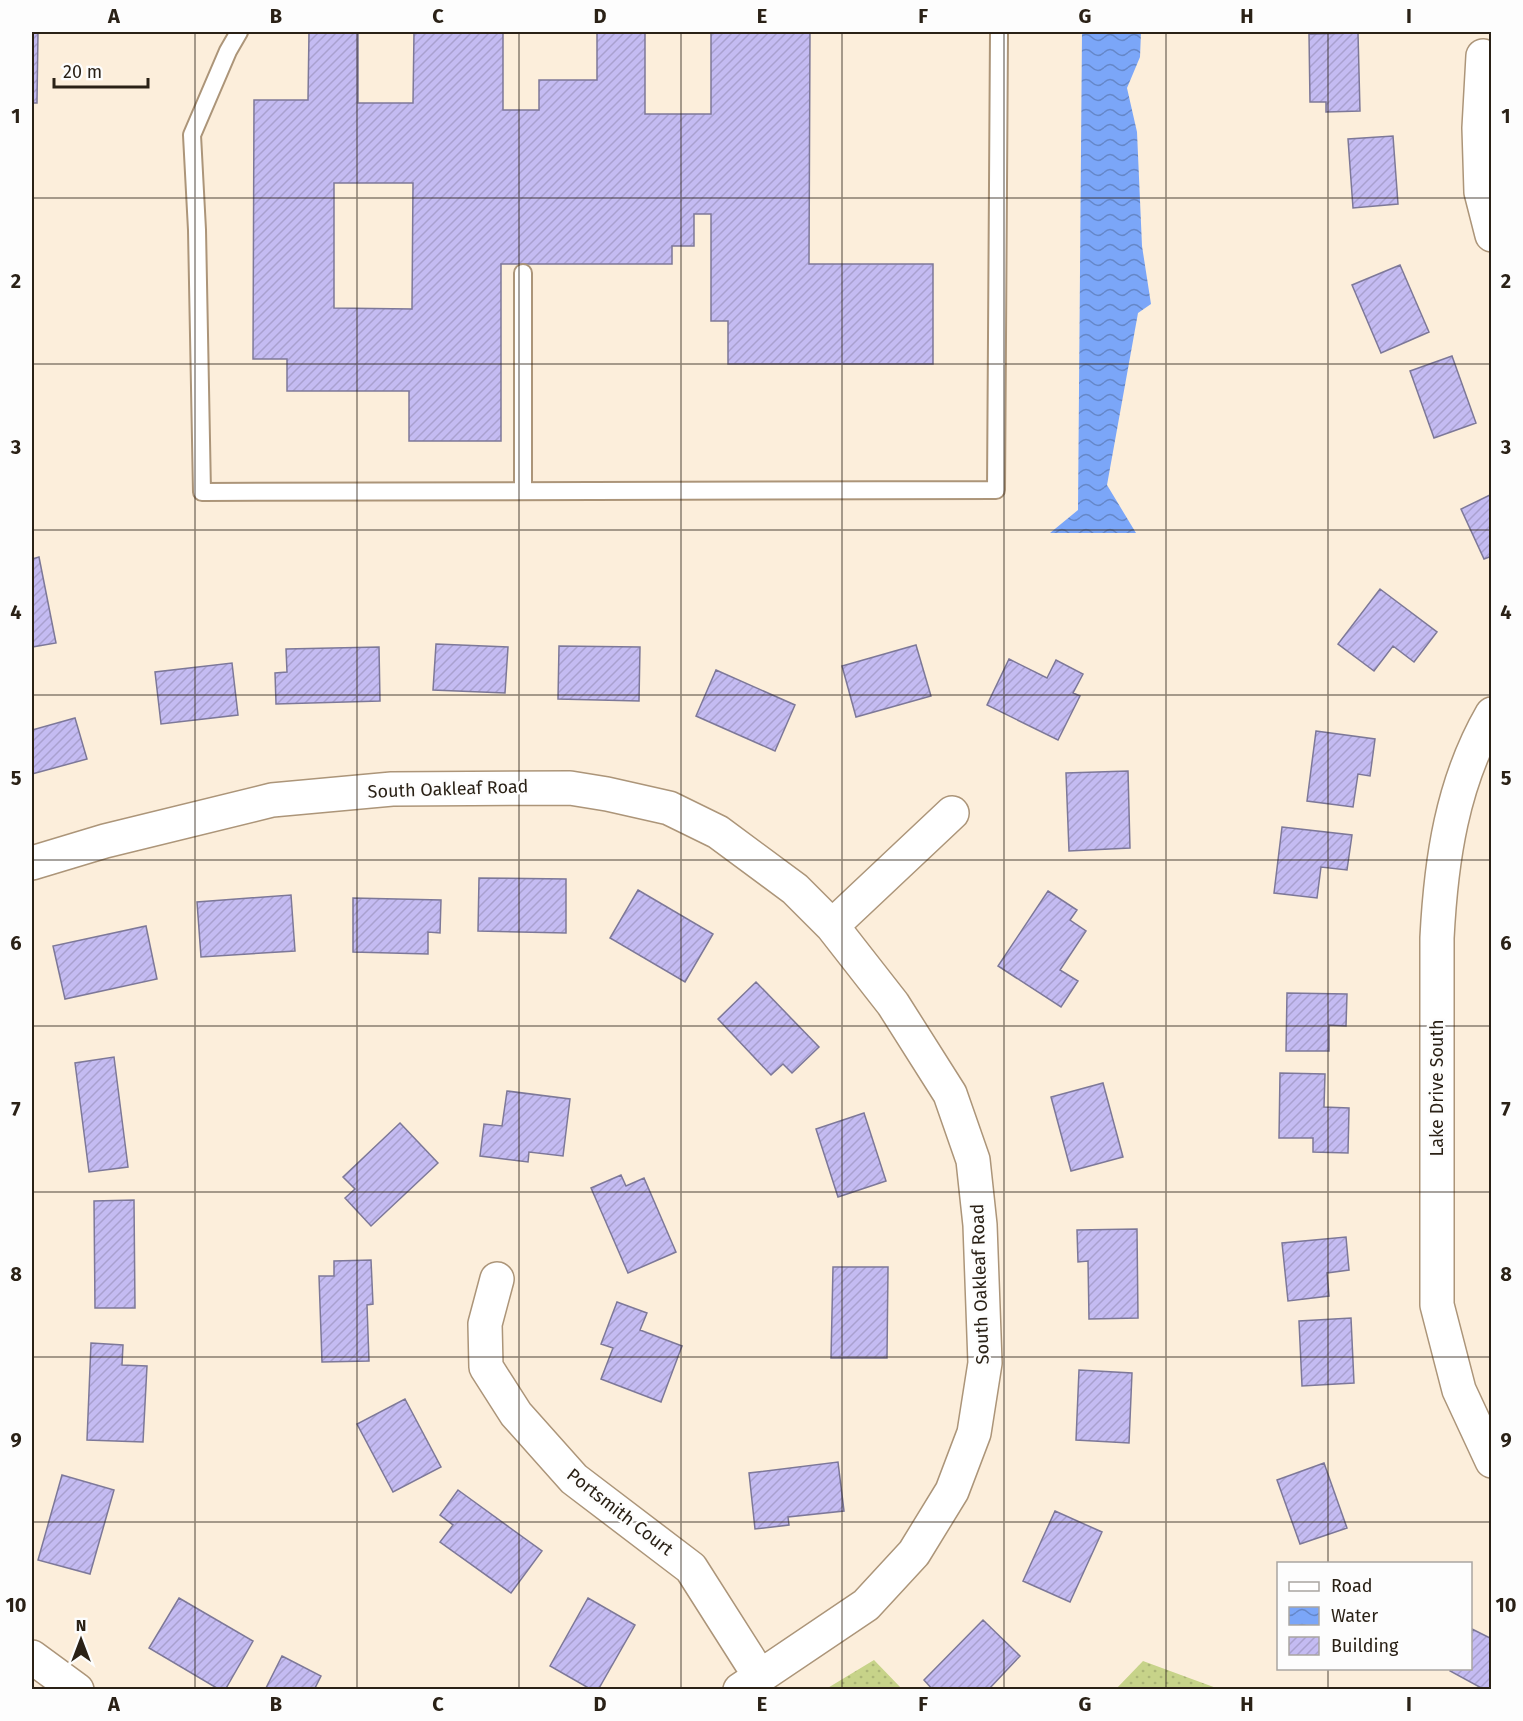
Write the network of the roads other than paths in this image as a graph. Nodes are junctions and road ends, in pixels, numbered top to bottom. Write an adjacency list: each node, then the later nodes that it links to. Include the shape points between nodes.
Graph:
1 (239, 32): 6 (lane, via 192,135 202,492)
2 (999, 32): 6 (lane, via 996,490)
3 (1482, 56): 4 (street, via 1481,192)
4 (1491, 235)
5 (523, 273): 6 (lane)
6 (523, 491)
7 (1491, 714): 12 (street, Lake Drive South, via 1462,780 1450,827 1440,882 1437,938 1437,1305 1459,1390)
8 (952, 813): 10 (street)
9 (32, 863): 10 (street, South Oakleaf Road, via 272,800 392,789 570,788 669,808 718,832 795,889)
10 (832, 926): 14 (street, South Oakleaf Road, via 893,1004 950,1094 973,1160 980,1225 985,1363 974,1433 952,1491 914,1553 866,1605)
11 (497, 1279): 14 (street, Portsmith Court, via 485,1324 486,1367 516,1414 574,1479 691,1568)
12 (1491, 1461)
13 (32, 1657): 15 (street)
14 (749, 1682)
15 (77, 1689)

